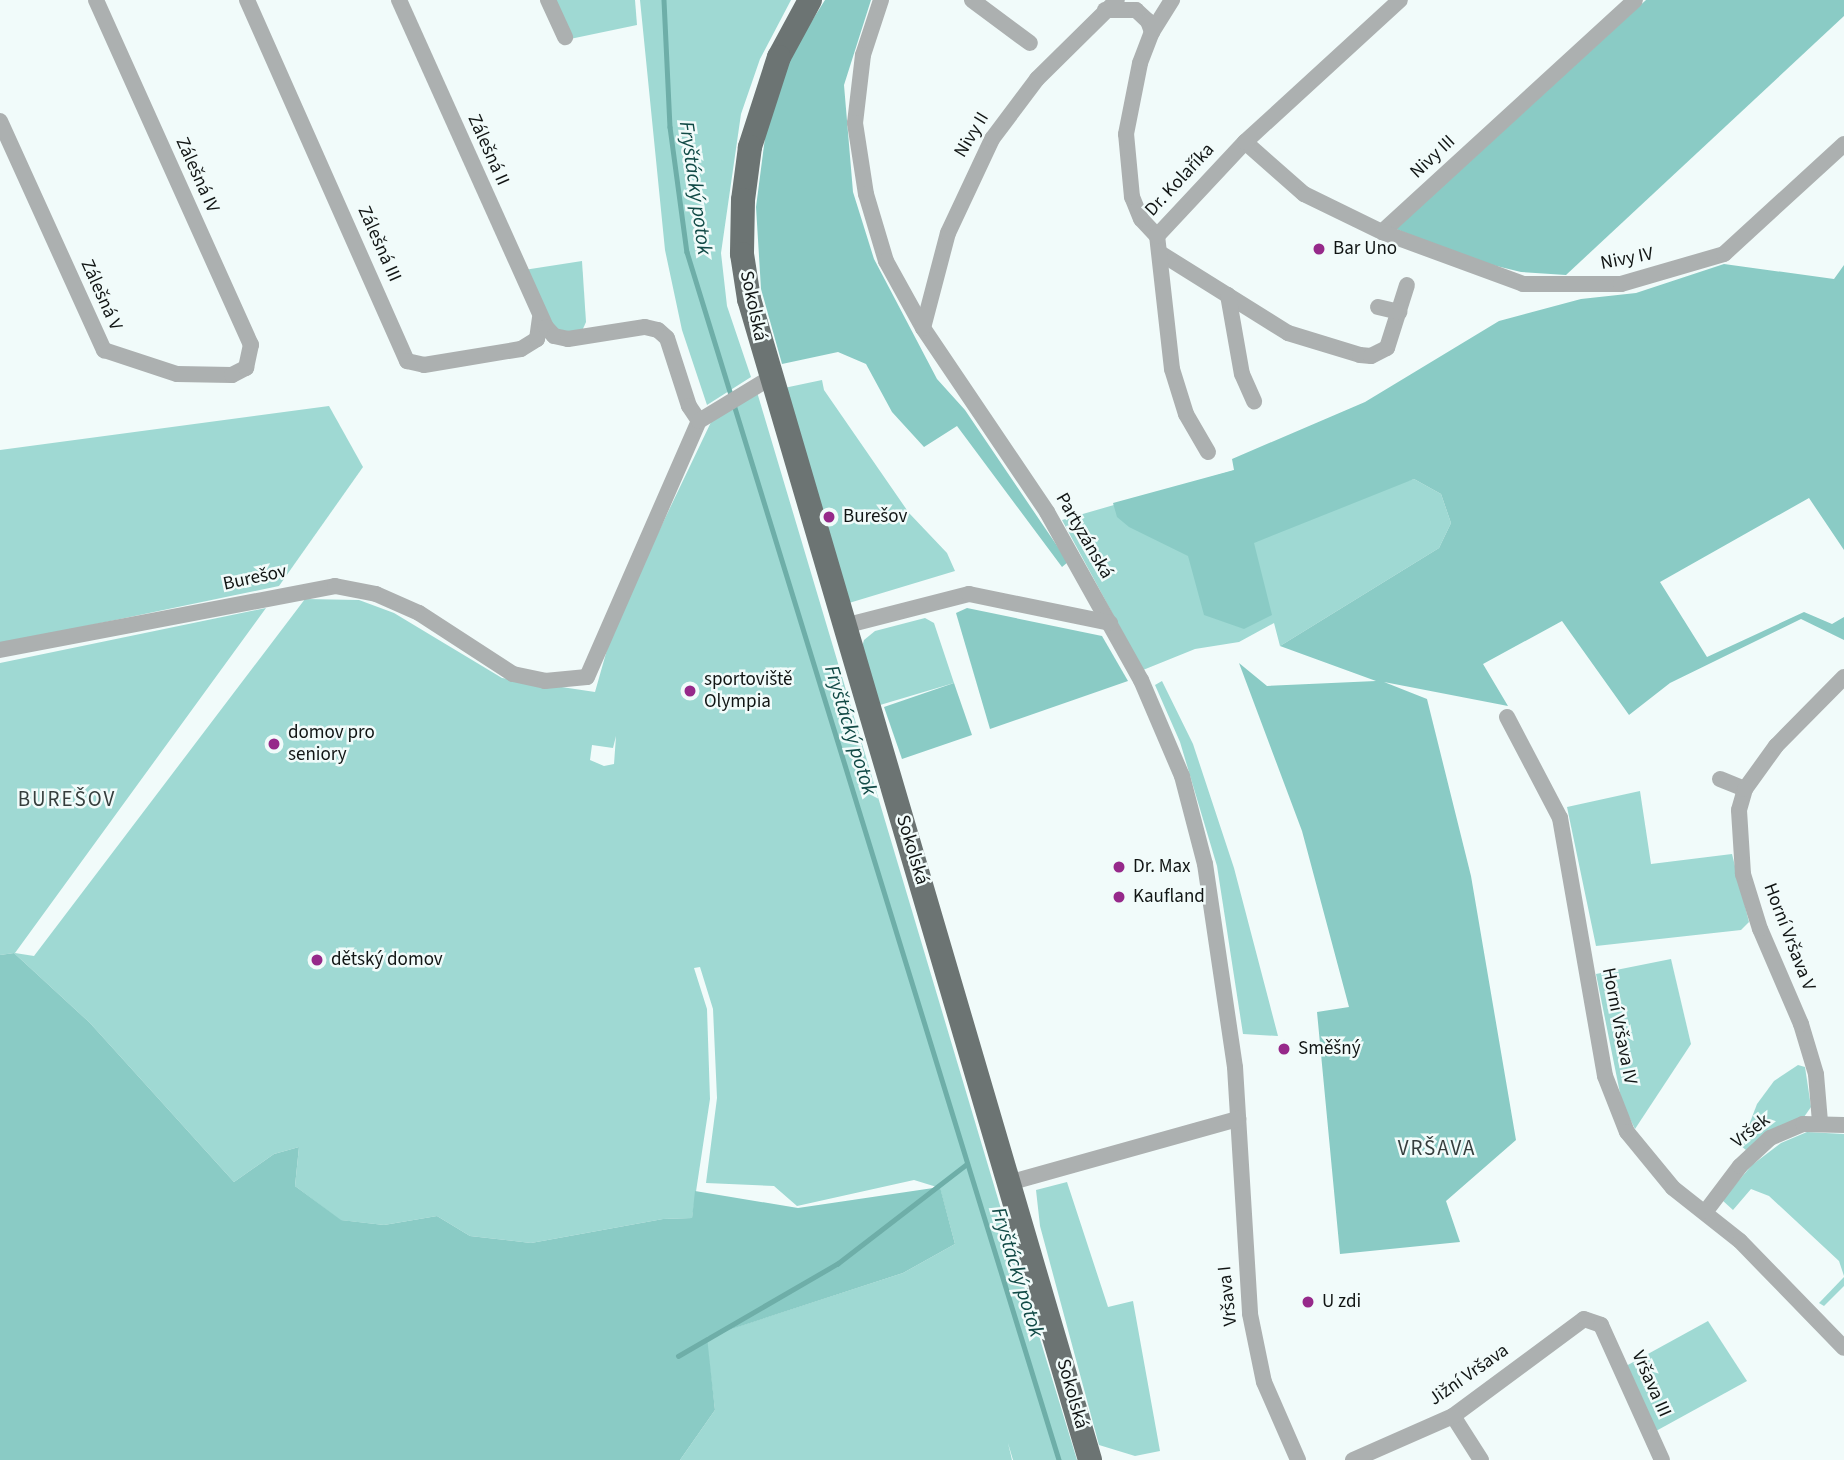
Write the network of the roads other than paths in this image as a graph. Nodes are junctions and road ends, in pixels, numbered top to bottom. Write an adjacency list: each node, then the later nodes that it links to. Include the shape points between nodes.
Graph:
1 (96, 0): 27 (street, Zálešná IV, via 251,345)
2 (247, 0): 25 (street, Zálešná III, via 407,361 424,365 521,349 537,339)
3 (398, 0): 25 (street, Zálešná II)
4 (548, 0): 13 (street)
5 (810, 0): 28 (main road, Sokolská, via 776,65 745,174 744,276)
6 (881, 0): 26 (street, Partyzánská, via 863,55 855,123 866,194 886,261)
7 (972, 0): 14 (street)
8 (1172, 0): 12 (street)
9 (1400, 0): 16 (street, Dr. Kolaříka)
10 (1635, 0): 18 (street, Nivy III)
11 (1111, 5): 12 (street, via 1136,10); 26 (street, Nivy II, via 1037,79 992,139 948,233)
12 (1152, 32): 19 (street, via 1138,73 1126,152 1136,208)
13 (565, 37)
14 (1030, 43)
15 (0, 121): 27 (street, Zálešná V, via 104,350 177,374 232,375)
16 (1245, 142): 18 (street, via 1304,194); 19 (street, Dr. Kolaříka)
17 (1844, 144): 18 (street, Nivy IV, via 1724,254 1621,284 1523,284)
18 (1382, 232)
19 (1157, 236): 20 (street, Dr. Kolaříka)
20 (1160, 254): 22 (street); 31 (street, Dr. Kolaříka, via 1172,369 1186,414)
21 (1407, 285): 24 (street)
22 (1228, 295): 24 (street, via 1288,333 1360,355 1371,356 1387,348); 29 (street, via 1242,374)
23 (1378, 307): 24 (street)
24 (1399, 312)
25 (540, 318): 30 (street, via 554,336 569,339 645,327 658,330 669,343 690,406)
26 (923, 328): 32 (street, Partyzánská, via 1047,512)
27 (246, 368)
28 (761, 382): 30 (street); 33 (main road, Sokolská)
29 (1254, 401)
30 (705, 416): 34 (street, Burešov, via 587,677 545,681 513,674 419,613 376,594 335,586)
31 (1208, 452)
32 (1110, 623): 33 (street, via 969,594); 39 (street, Partyzánská, via 1176,758 1199,841 1229,1020)
33 (844, 626): 42 (main road, Sokolská)
34 (0, 650)
35 (1844, 677): 38 (street, Horní Vršava V, via 1776,746)
36 (1507, 717): 43 (street, Horní Vršava IV, via 1560,818 1612,1099 1627,1132 1653,1167)
37 (1720, 779): 38 (street)
38 (1745, 789): 40 (street, Horní Vršava V, via 1739,810 1743,874 1760,929 1801,1024 1816,1074)
39 (1238, 1119): 42 (street); 48 (street, Vršava I, via 1245,1263 1257,1350 1264,1382)
40 (1820, 1122): 41 (street, Vršek); 43 (street, Vršek, via 1788,1129 1770,1139 1740,1166)
41 (1844, 1125)
42 (1012, 1182): 47 (main road, Sokolská)
43 (1706, 1211): 45 (street, Horní Vršava IV)
44 (1601, 1325): 46 (street, Jižní Vršava, via 1577,1321); 51 (street, Vršava III)
45 (1844, 1348)
46 (1452, 1416): 49 (street, Jižní Vršava); 50 (street)
47 (1090, 1460)
48 (1298, 1460)
49 (1353, 1460)
50 (1481, 1460)
51 (1662, 1460)

